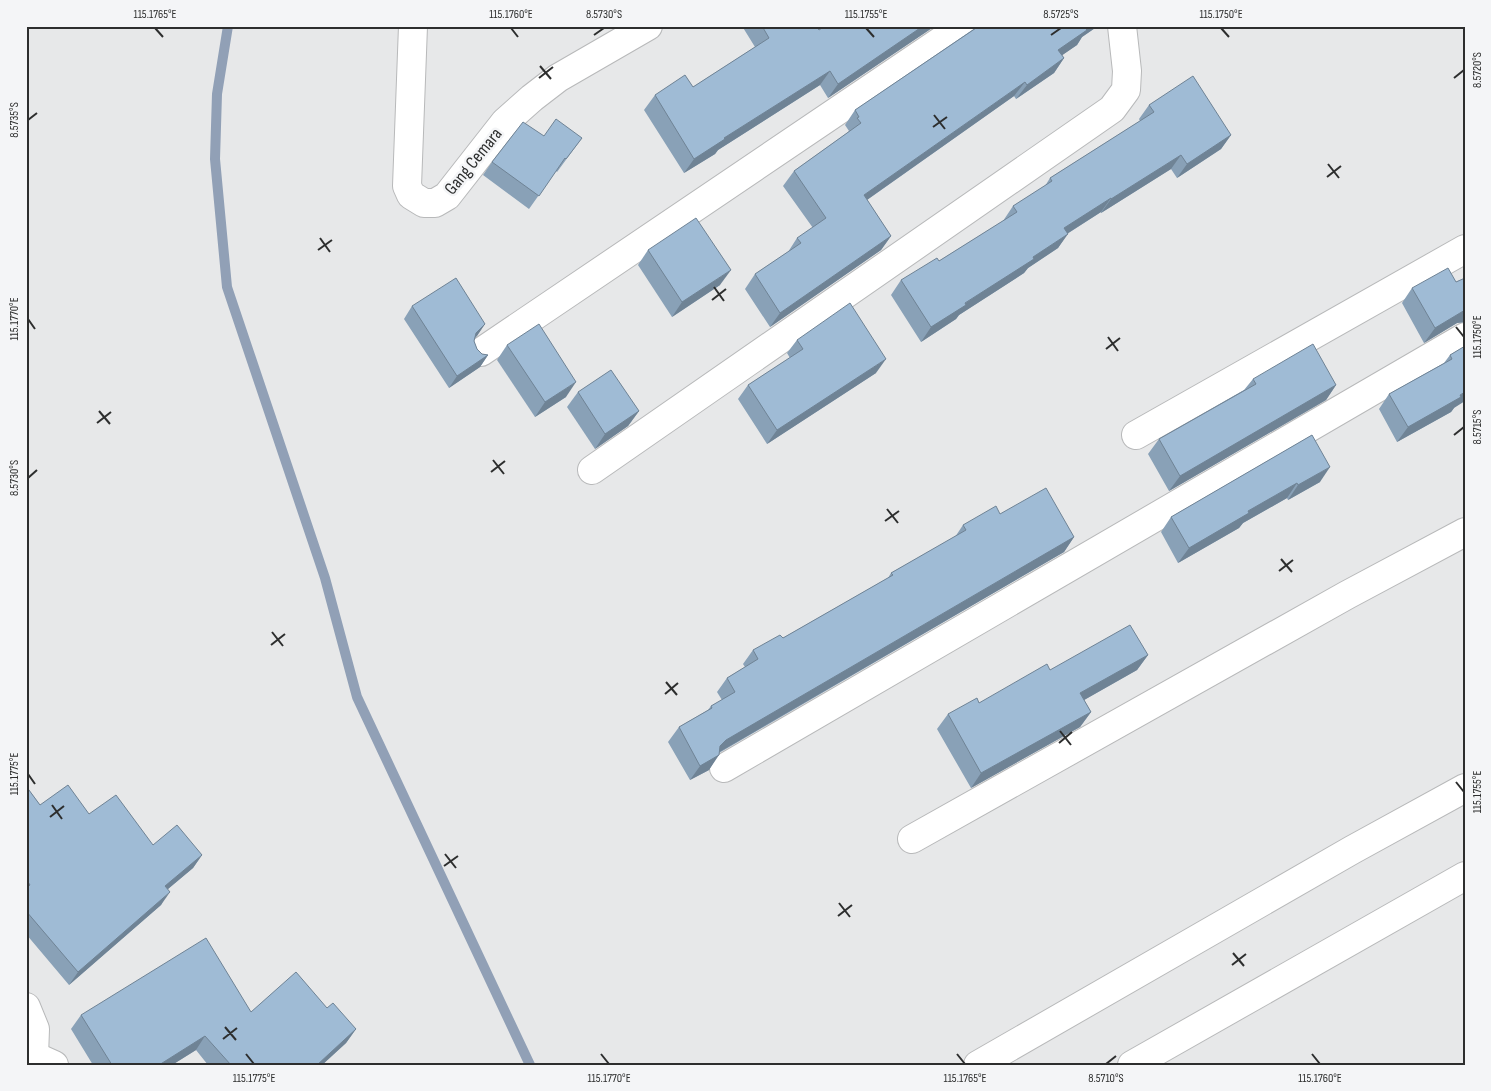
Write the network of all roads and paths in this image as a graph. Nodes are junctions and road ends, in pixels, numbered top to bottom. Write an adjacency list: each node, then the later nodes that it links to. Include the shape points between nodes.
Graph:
1 (413, 26): 2 (street, Gang Cemara, via 407,186 411,194 424,203 435,203 447,196 505,122 532,98 558,78)
2 (648, 26)
3 (963, 26): 7 (street)
4 (1122, 26): 9 (street, via 1126,90 1112,109)
5 (1465, 249): 8 (street)
6 (1465, 337): 11 (street)
7 (481, 352)
8 (1136, 435)
9 (592, 470)
10 (1465, 532): 13 (street)
11 (724, 768)
12 (1465, 788): 17 (street)
13 (912, 839)
14 (1465, 876): 18 (street)
15 (26, 1006): 16 (street, via 35,1029)
16 (38, 1059)
17 (978, 1065)
18 (1132, 1065)

